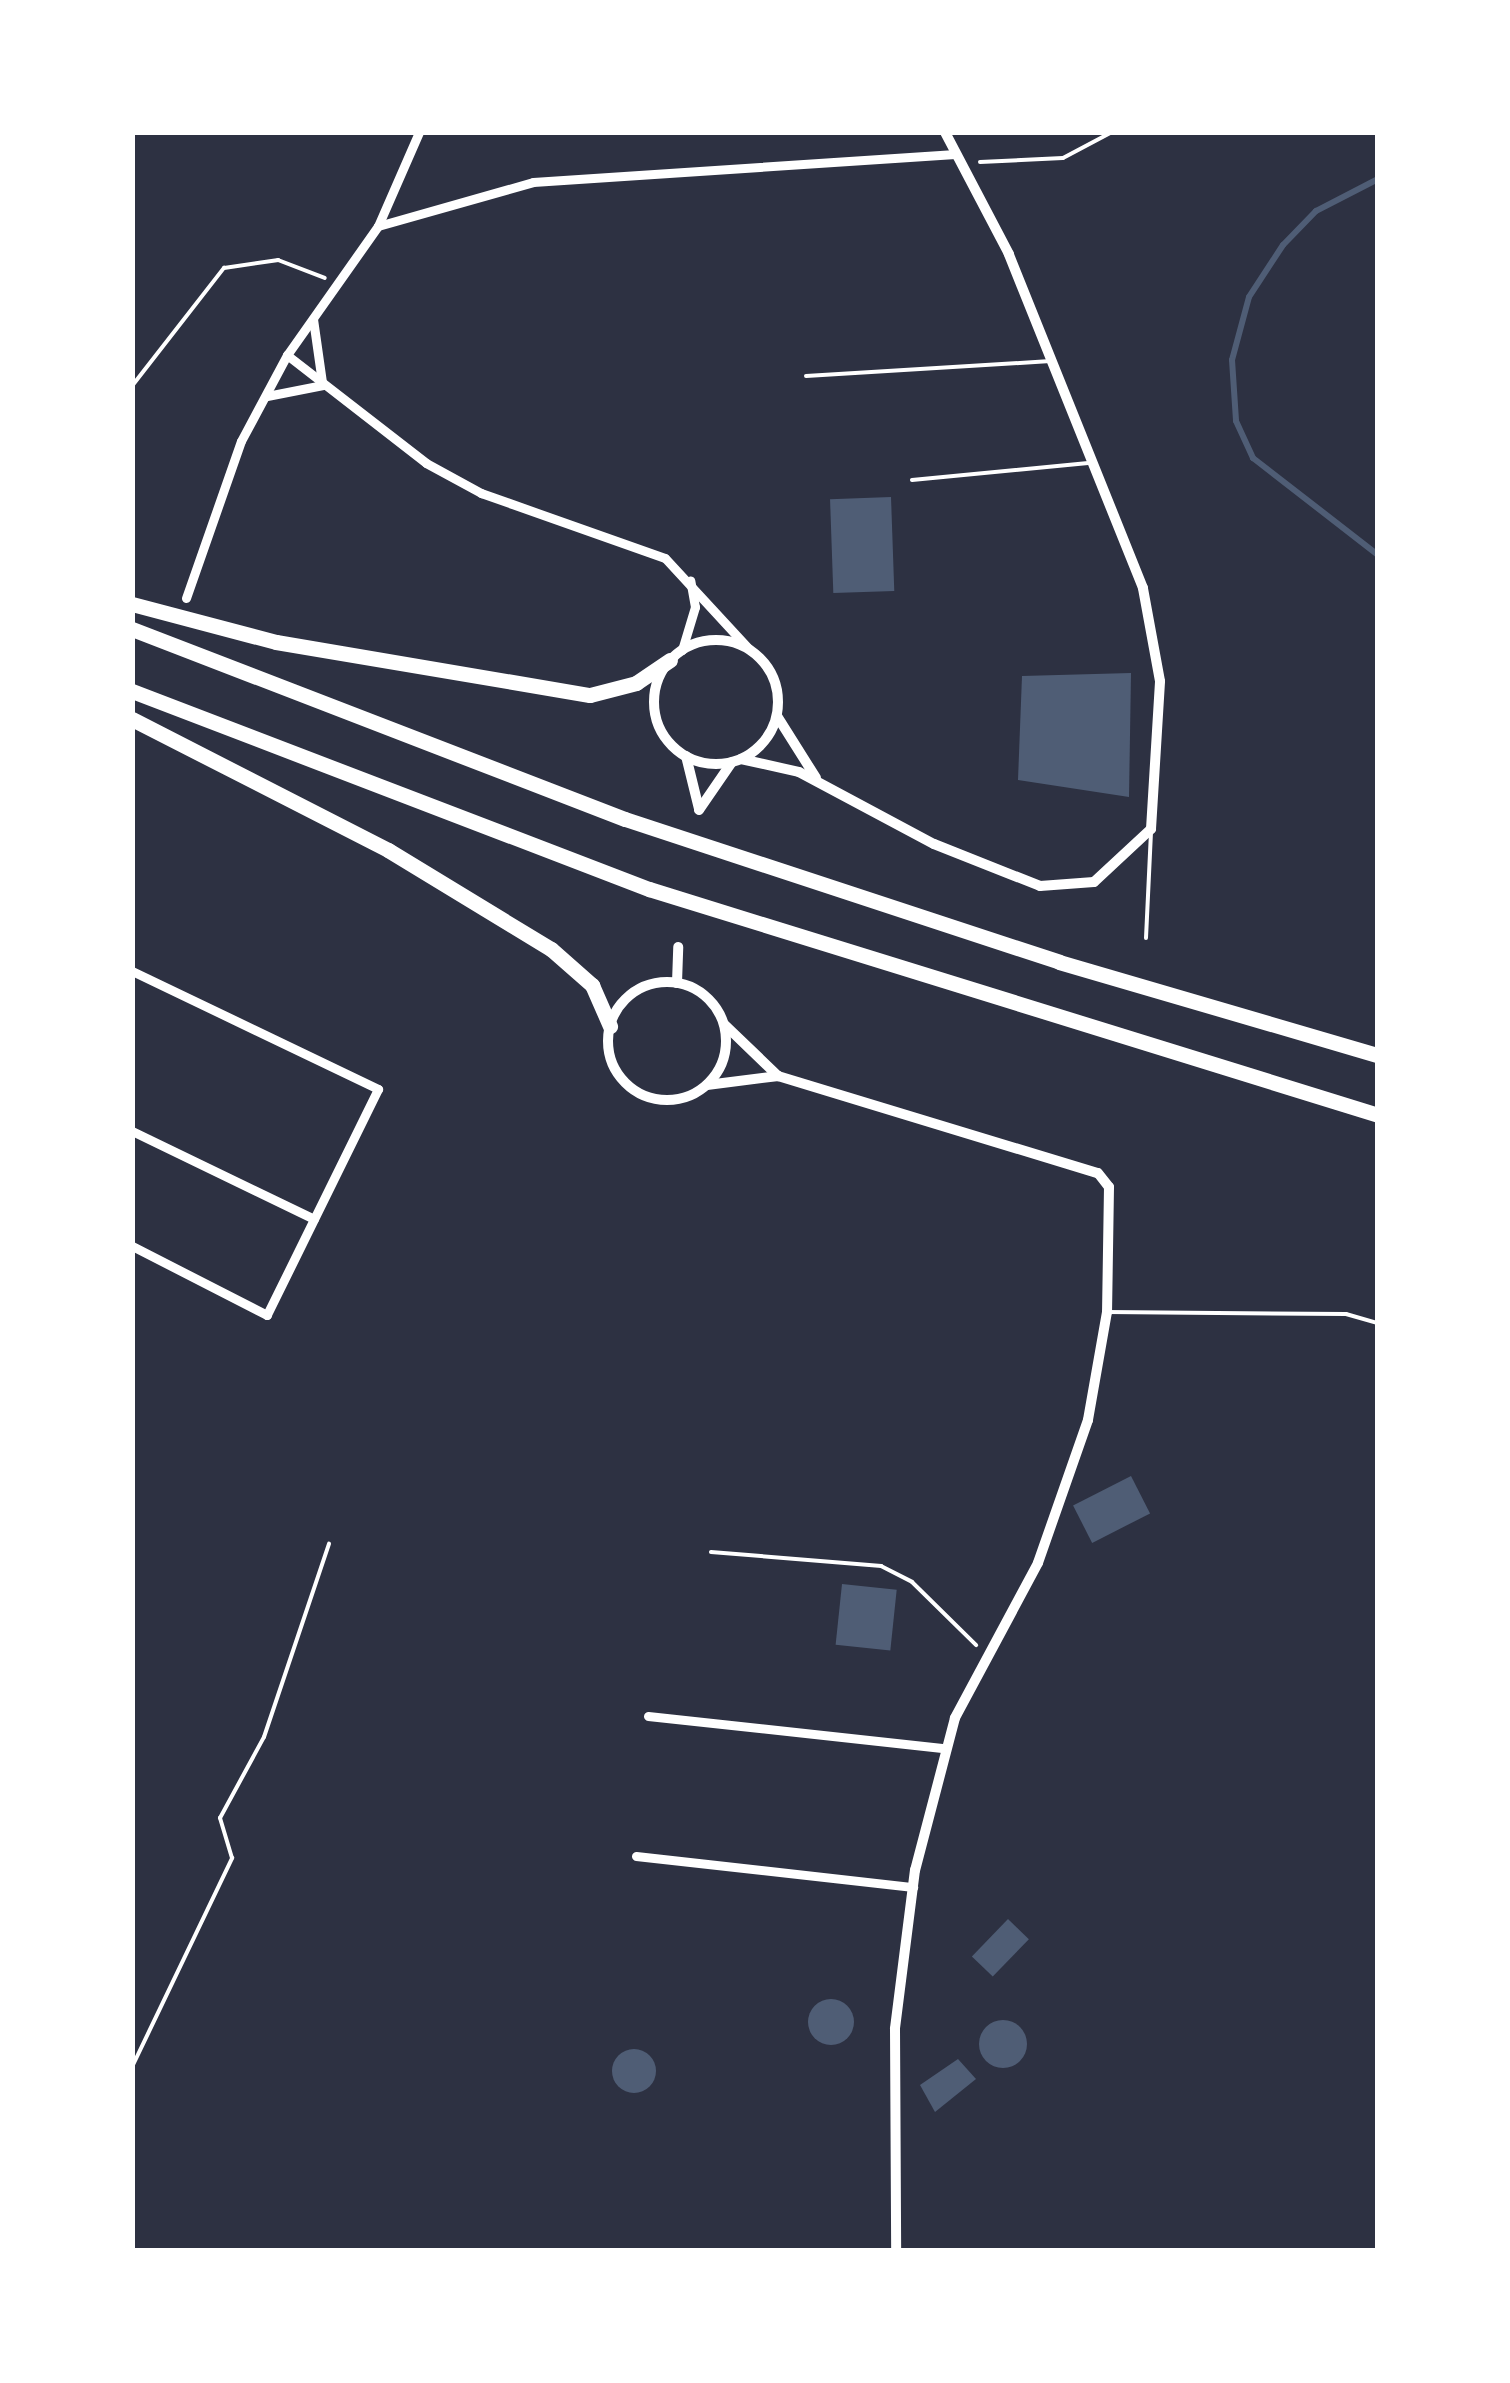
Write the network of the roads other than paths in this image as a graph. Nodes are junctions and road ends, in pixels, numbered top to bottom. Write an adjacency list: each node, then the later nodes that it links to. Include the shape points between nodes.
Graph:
1 (419, 132): 4 (street)
2 (945, 132): 3 (street)
3 (958, 159): 4 (street, via 534,182); 7 (street)
4 (378, 226): 5 (street)
5 (313, 319): 6 (street); 9 (street)
6 (287, 355): 9 (street); 10 (street)
7 (1051, 362): 8 (lane); 11 (street)
8 (806, 376)
9 (323, 385): 10 (street); 13 (street, via 481,493 640,548)
10 (265, 396): 14 (street)
11 (1092, 463): 12 (lane); 25 (street, via 1156,637)
12 (912, 480)
13 (689, 578): 17 (street); 18 (street, via 695,607)
14 (186, 598)
15 (132, 604): 18 (highway, via 276,642 590,694 636,682)
16 (132, 629): 32 (highway, via 625,819 1059,962)
17 (749, 650): 18 (street, via 716,640); 20 (street, via 774,678)
18 (676, 655): 22 (street, via 654,712)
19 (132, 691): 35 (highway, via 649,890)
20 (777, 716): 23 (street); 24 (street)
21 (132, 718): 31 (highway, via 388,850 552,949 592,986)
22 (686, 756): 23 (street); 23 (street, via 699,810)
23 (736, 761): 24 (street, via 772,760)
24 (818, 780): 25 (street, via 934,844 1040,886 1094,882)
25 (1151, 829): 26 (lane)
26 (1146, 938)
27 (678, 947): 29 (street)
28 (132, 970): 37 (street, via 378,1089)
29 (677, 983): 30 (street, via 707,997); 31 (street, via 628,997)
30 (724, 1025): 33 (street); 34 (street, via 724,1057)
31 (610, 1026): 34 (street, via 612,1063 636,1091 672,1100)
32 (1378, 1055)
33 (778, 1076): 34 (street); 39 (street, via 1098,1173 1111,1208)
34 (707, 1085)
35 (1378, 1115)
36 (132, 1131): 37 (street)
37 (314, 1219): 38 (street, via 268,1315)
38 (132, 1246)
39 (1107, 1312): 40 (lane, via 1346,1314); 43 (street, via 1088,1420 1038,1563)
40 (1378, 1324)
41 (329, 1544): 46 (lane, via 264,1737 220,1818 232,1858)
42 (648, 1716): 43 (street)
43 (944, 1748): 45 (street)
44 (636, 1856): 45 (street)
45 (914, 1887): 47 (street, via 895,2029)
46 (132, 2067)
47 (896, 2250)

